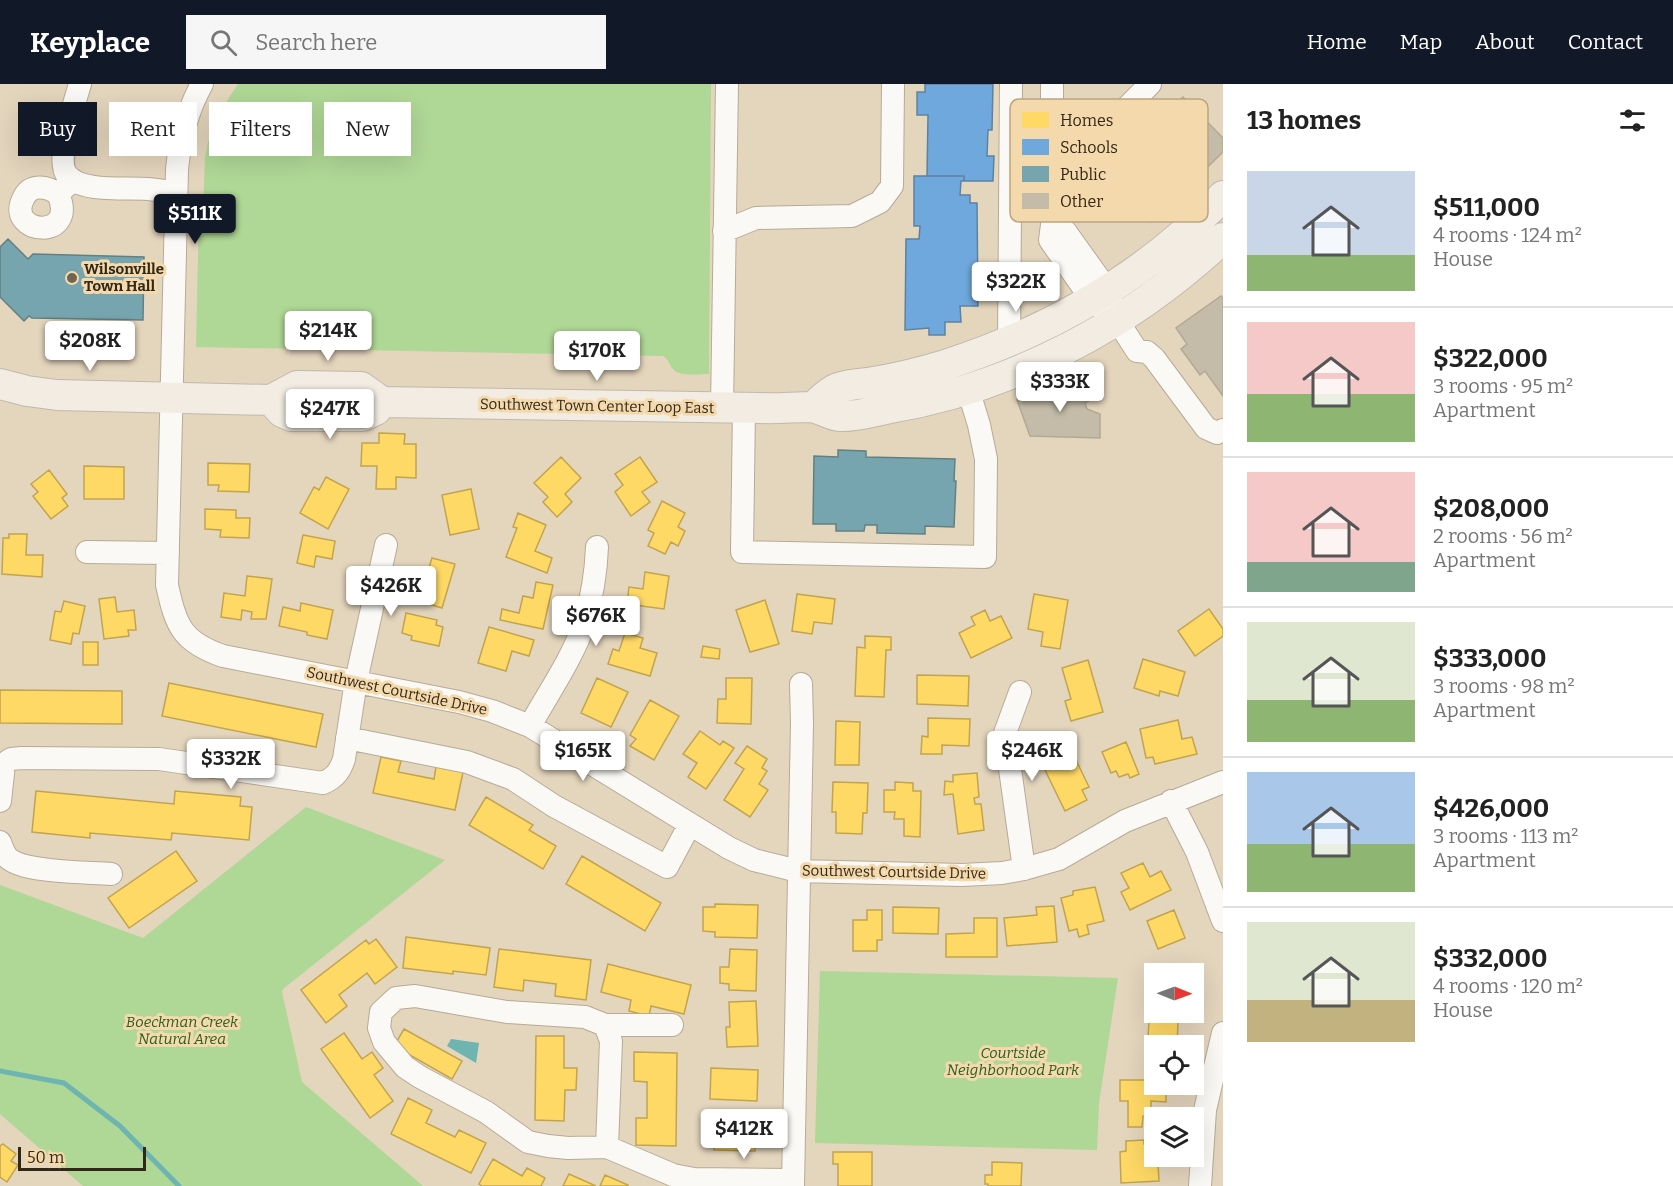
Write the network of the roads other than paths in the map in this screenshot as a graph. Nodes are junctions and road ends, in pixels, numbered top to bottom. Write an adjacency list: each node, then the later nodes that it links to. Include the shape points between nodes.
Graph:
1 (80, 84): 9 (street, via 67,130 63,164 66,187 80,184)
2 (202, 84): 9 (street, Southwest Courtside Drive, via 182,133)
3 (727, 84): 15 (street)
4 (893, 84): 15 (street, via 892,186 880,202 852,216 756,218)
5 (1011, 84): 7 (street)
6 (1150, 84): 8 (street)
7 (1011, 99)
8 (1135, 99)
9 (176, 193): 22 (street, Southwest Courtside Drive)
10 (1223, 196): 11 (main road)
11 (1208, 211)
12 (1010, 213): 19 (street)
13 (1052, 222): 17 (street, via 1065,231)
14 (1197, 222): 17 (main road)
15 (724, 231): 24 (street)
16 (1220, 246): 18 (main road, Southwest Town Center Loop East)
17 (1100, 296): 18 (street); 19 (main road)
18 (1117, 320): 21 (main road, Southwest Town Center Loop East, via 1033,364); 25 (street, via 1137,351 1154,358 1206,428 1217,433)
19 (1009, 342): 23 (main road, via 941,366 836,388)
20 (0, 384): 22 (main road, Southwest Town Center Loop East, via 57,395)
21 (968, 388): 23 (main road, Southwest Town Center Loop East, via 911,405 849,416 839,417); 24 (street, via 986,459 985,556 742,552)
22 (172, 399): 24 (main road, Southwest Town Center Loop East, via 270,400 291,416 366,416 382,402); 29 (street, Southwest Courtside Drive)
23 (813, 407): 24 (main road, Southwest Town Center Loop East)
24 (733, 408)
25 (1223, 430)
26 (386, 545): 30 (street)
27 (597, 547): 33 (street, via 595,582 584,624)
28 (87, 552): 29 (street)
29 (168, 553): 30 (street, Southwest Courtside Drive, via 167,585 174,615 180,628 205,650)
30 (356, 681): 33 (street, Southwest Courtside Drive, via 470,705); 34 (street)
31 (801, 684): 41 (street)
32 (1020, 692): 40 (street, via 1005,733)
33 (530, 726): 38 (street, Southwest Courtside Drive)
34 (347, 738): 36 (street, via 340,770 323,783 166,760 22,758 4,764); 38 (street, via 467,762 513,779 554,806 667,867)
35 (1223, 782): 37 (street, Southwest Courtside Drive)
36 (0, 801)
37 (1171, 801): 40 (street, Southwest Courtside Drive, via 1125,821 1059,859); 43 (street, via 1197,852)
38 (690, 824): 41 (street, Southwest Courtside Drive, via 754,860)
39 (0, 842): 42 (street, via 6,857 14,863)
40 (1024, 869): 41 (street, Southwest Courtside Drive, via 962,875)
41 (798, 872): 48 (street)
42 (111, 874)
43 (1223, 921)
44 (605, 1025): 45 (street); 47 (street, via 611,1041); 47 (street, via 585,1017 507,1012 415,996 396,998 381,1012 379,1028 384,1042 405,1067 486,1112 528,1142 568,1148)
45 (672, 1025)
46 (1223, 1033): 49 (street, via 1205,1110)
47 (606, 1147): 48 (street, via 673,1175)
48 (793, 1183)
49 (1200, 1186)

